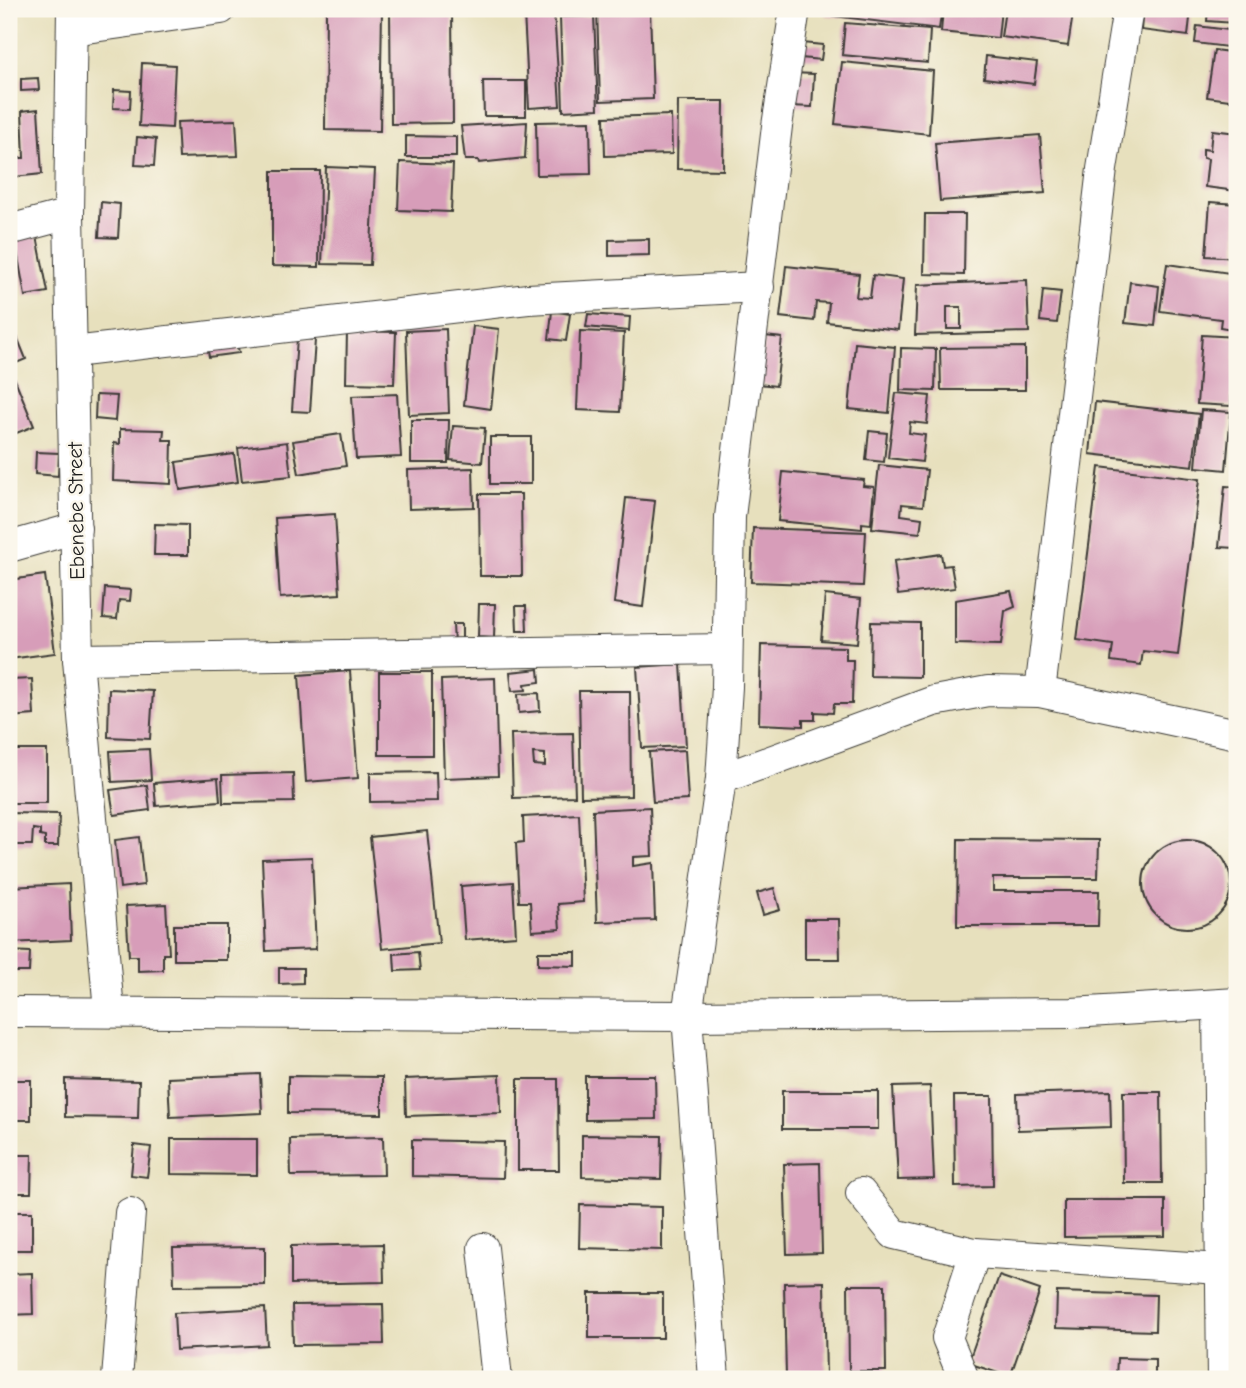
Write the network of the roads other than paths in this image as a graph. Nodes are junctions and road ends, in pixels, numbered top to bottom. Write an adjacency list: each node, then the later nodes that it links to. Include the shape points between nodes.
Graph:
1 (221, 9): 4 (street)
2 (795, 9): 7 (street)
3 (1128, 9): 13 (street, via 1102,169)
4 (72, 19): 5 (street, Ebenebe Street)
5 (69, 214): 6 (street); 8 (street, Ebenebe Street)
6 (9, 230)
7 (759, 287): 8 (street, via 528,299); 11 (street, via 730,517)
8 (73, 352): 9 (street, Ebenebe Street)
9 (76, 528): 10 (street); 12 (street, Ebenebe Street)
10 (9, 547)
11 (727, 649): 12 (street); 15 (street)
12 (78, 659): 17 (street, Ebenebe Street)
13 (1040, 692): 14 (street); 15 (street, via 988,691 934,701)
14 (1237, 734)
15 (721, 779): 19 (street)
16 (1227, 1004): 19 (street, via 1072,1013); 24 (street)
17 (109, 1011): 18 (street); 19 (street)
18 (9, 1012)
19 (687, 1016): 27 (street)
20 (861, 1193): 23 (street, via 894,1234)
21 (130, 1213): 25 (street)
22 (483, 1248): 26 (street)
23 (975, 1253): 24 (street); 28 (street, via 947,1338)
24 (1220, 1269): 29 (street)
25 (117, 1379)
26 (497, 1379)
27 (714, 1379)
28 (964, 1379)
29 (1223, 1379)

